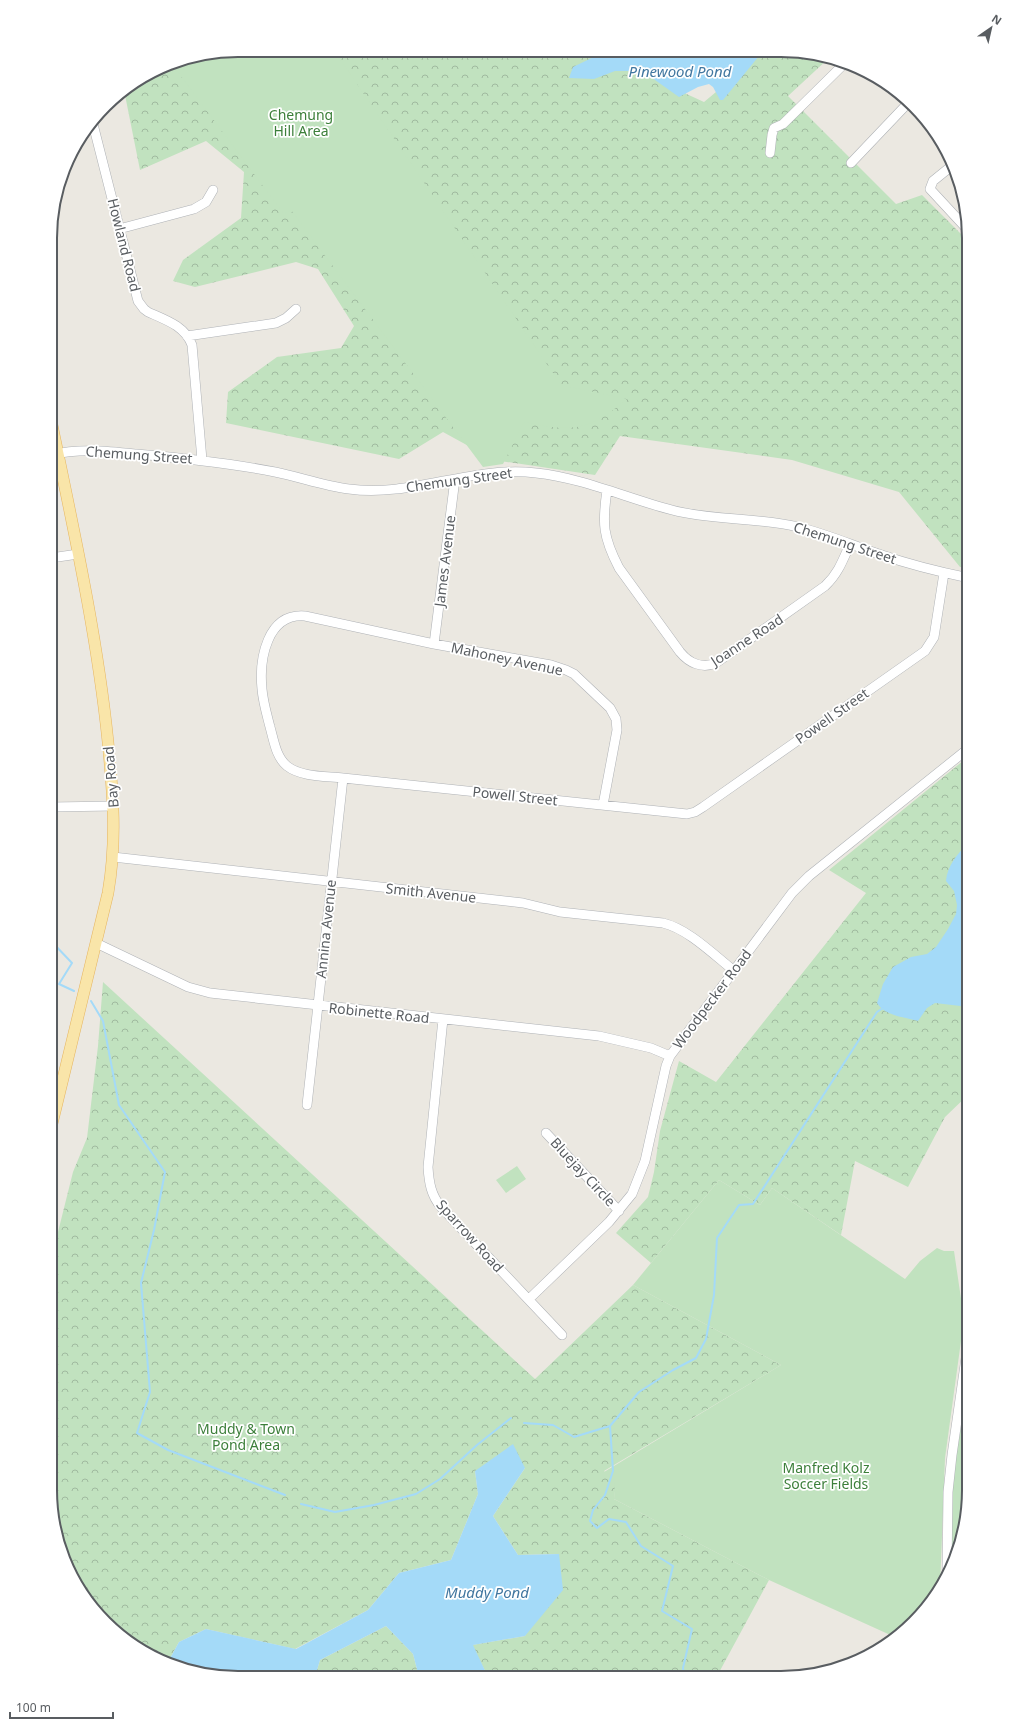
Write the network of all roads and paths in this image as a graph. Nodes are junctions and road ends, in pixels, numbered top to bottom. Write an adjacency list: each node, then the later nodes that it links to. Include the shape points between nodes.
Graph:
1 (840, 68): 4 (street, via 783,124 774,128)
2 (905, 106): 5 (street)
3 (94, 128): 9 (street, Howland Road)
4 (770, 153)
5 (850, 163)
6 (948, 169): 8 (street, via 933,181 931,192)
7 (213, 190): 9 (street, via 206,202 194,209)
8 (962, 223)
9 (119, 229): 11 (street, Howland Road, via 140,305 148,312 173,323)
10 (296, 309): 11 (street, via 276,323)
11 (187, 336): 13 (street, via 192,351)
12 (57, 454): 13 (street, Chemung Street, via 87,451)
13 (202, 460): 15 (street, Chemung Street, via 276,472 350,490 384,490)
14 (57, 463): 18 (main road, Bay Road)
15 (455, 479): 16 (street, Chemung Street, via 496,472 527,472 555,476); 22 (street, James Avenue)
16 (607, 490): 17 (street, Chemung Street, via 680,512 784,524); 17 (street, Joanne Road, via 603,515 604,530 619,568 684,657 696,664 710,666 716,663 825,586 840,568)
17 (850, 544): 20 (street, Chemung Street, via 895,560)
18 (78, 554): 19 (street); 26 (main road, Bay Road, via 103,692)
19 (57, 557)
20 (944, 573): 21 (street, Chemung Street); 25 (street, Powell Street, via 934,637 925,651 699,809 691,814 682,814)
21 (962, 577)
22 (434, 644): 24 (street, Powell Street, via 301,616 283,620 273,631 267,643 262,687 279,756 295,771); 25 (street, Mahoney Avenue, via 562,668 574,674 604,701 615,715 617,726)
23 (962, 754): 31 (street, Woodpecker Road, via 803,881)
24 (343, 778): 25 (street, Powell Street); 29 (street, Annina Avenue)
25 (603, 805)
26 (114, 806): 27 (street); 28 (main road, Bay Road)
27 (57, 807)
28 (113, 857): 29 (street, Smith Avenue); 30 (main road, Bay Road, via 108,893)
29 (331, 882): 31 (street, Smith Avenue, via 663,923 686,934); 32 (street, Annina Avenue)
30 (96, 943): 32 (street, Robinette Road, via 198,991); 35 (main road, Bay Road)
31 (733, 970): 34 (street, Woodpecker Road)
32 (318, 1006): 33 (street, Robinette Road); 36 (street, Annina Avenue)
33 (443, 1019): 34 (street, Robinette Road, via 608,1038 651,1048); 39 (street, Sparrow Road, via 428,1168 429,1186 436,1201)
34 (670, 1056): 38 (street, Woodpecker Road, via 642,1173 632,1194)
35 (57, 1103)
36 (307, 1105)
37 (546, 1133): 38 (street, Bluejay Circle)
38 (619, 1211): 39 (street, Woodpecker Road)
39 (528, 1299): 40 (street, Sparrow Road)
40 (562, 1335)
41 (962, 1387): 42 (street, via 949,1480)
42 (947, 1561)

